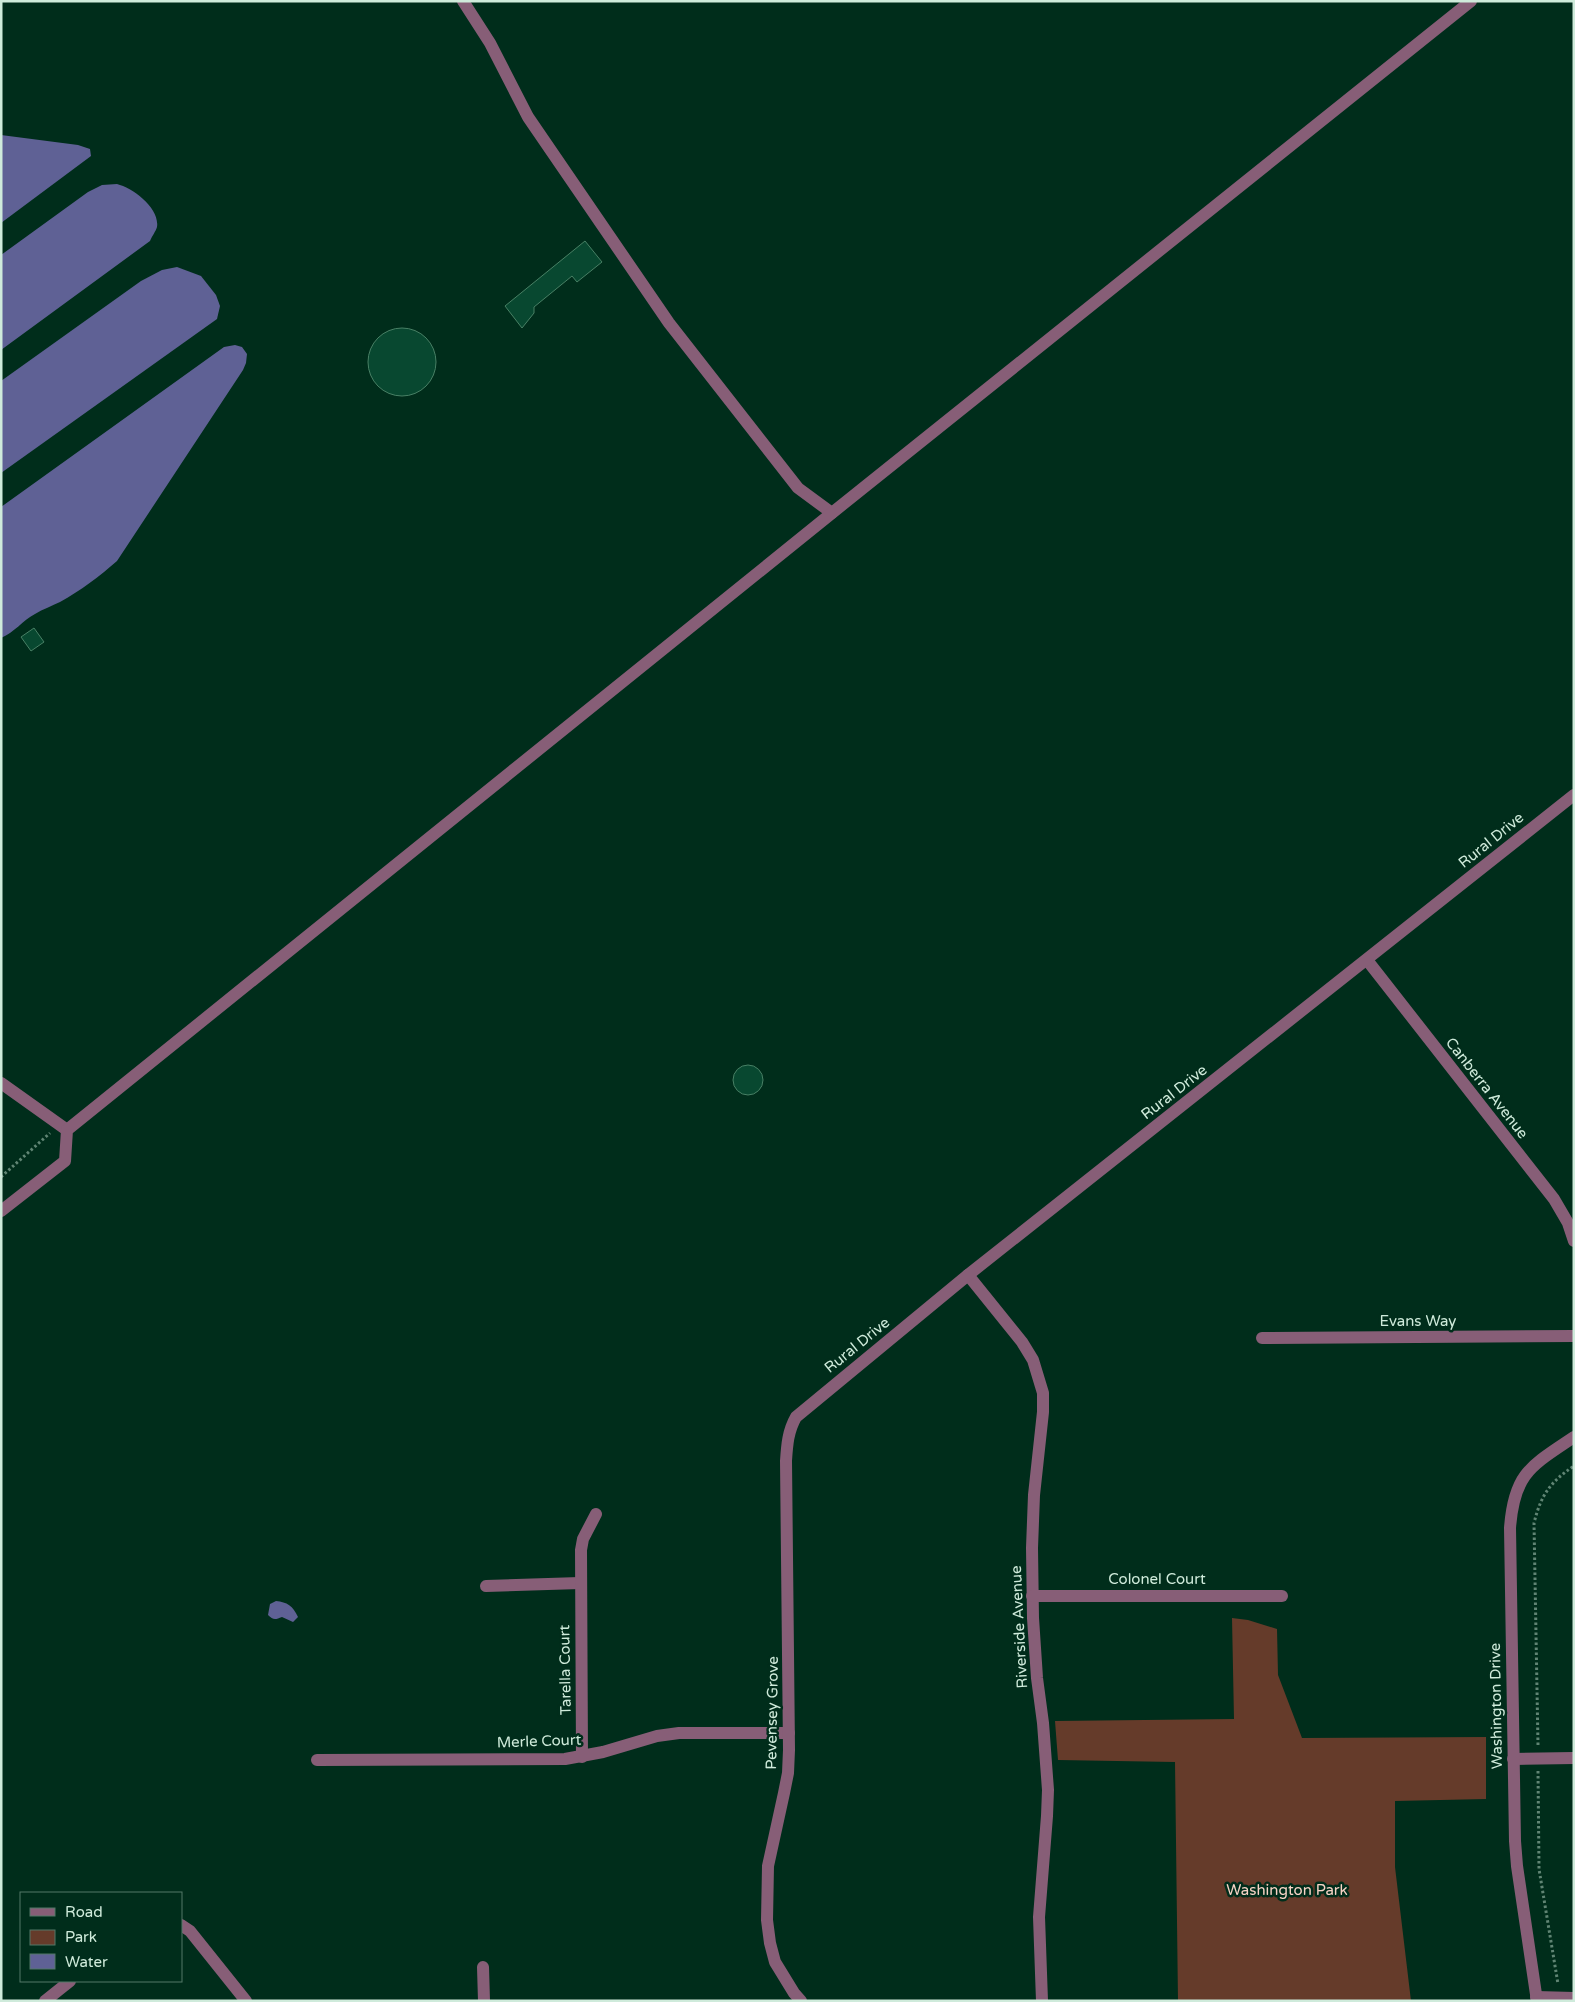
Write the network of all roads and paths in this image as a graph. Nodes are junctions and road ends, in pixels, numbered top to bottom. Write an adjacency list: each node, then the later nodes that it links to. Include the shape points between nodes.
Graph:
1 (463, 1): 3 (street, via 490,43 528,117 669,323 798,488)
2 (1471, 1): 3 (street)
3 (832, 513): 7 (street)
4 (1574, 795): 5 (street, Rural Drive)
5 (1367, 960): 10 (street, Canberra Avenue, via 1554,1199); 11 (street, Rural Drive)
6 (1, 1083): 7 (street)
7 (63, 1127): 8 (path); 9 (street, via 65,1161)
8 (1, 1177)
9 (1, 1211)
10 (1574, 1241)
11 (968, 1275): 14 (street, Rural Drive); 20 (street, Riverside Avenue, via 1022,1342 1033,1360 1043,1393 1034,1495)
12 (1574, 1336): 13 (street, Evans Way)
13 (1262, 1338)
14 (796, 1417): 22 (street, Pevensey Grove, via 790,1427 786,1461)
15 (1574, 1437): 26 (street, Washington Drive, via 1529,1470 1512,1505)
16 (1574, 1466): 24 (path, via 1556,1478 1543,1497 1534,1523)
17 (596, 1514): 18 (street, Tarella Court, via 582,1544)
18 (580, 1584): 19 (street); 23 (street, Tarella Court)
19 (486, 1586)
20 (1032, 1596): 21 (street, Colonel Court); 38 (street, Riverside Avenue, via 1048,1790 1039,1916)
21 (1282, 1596)
22 (789, 1733): 23 (street, Merle Court, via 678,1733); 31 (street, Pevensey Grove, via 788,1772 768,1866 767,1920 775,1962)
23 (582, 1757): 27 (street, Merle Court)
24 (1538, 1758): 25 (street); 26 (street); 32 (path, via 1540,1869)
25 (1574, 1758)
26 (1513, 1759): 34 (street, Washington Drive, via 1517,1866)
27 (317, 1760)
28 (182, 1925): 36 (street)
29 (483, 1967): 37 (street)
30 (69, 1982): 35 (street)
31 (794, 1998)
32 (1560, 1998): 33 (street); 34 (street)
33 (1574, 1998)
34 (1536, 1999)
35 (45, 2001)
36 (246, 2001)
37 (484, 2001)
38 (1042, 2001)

